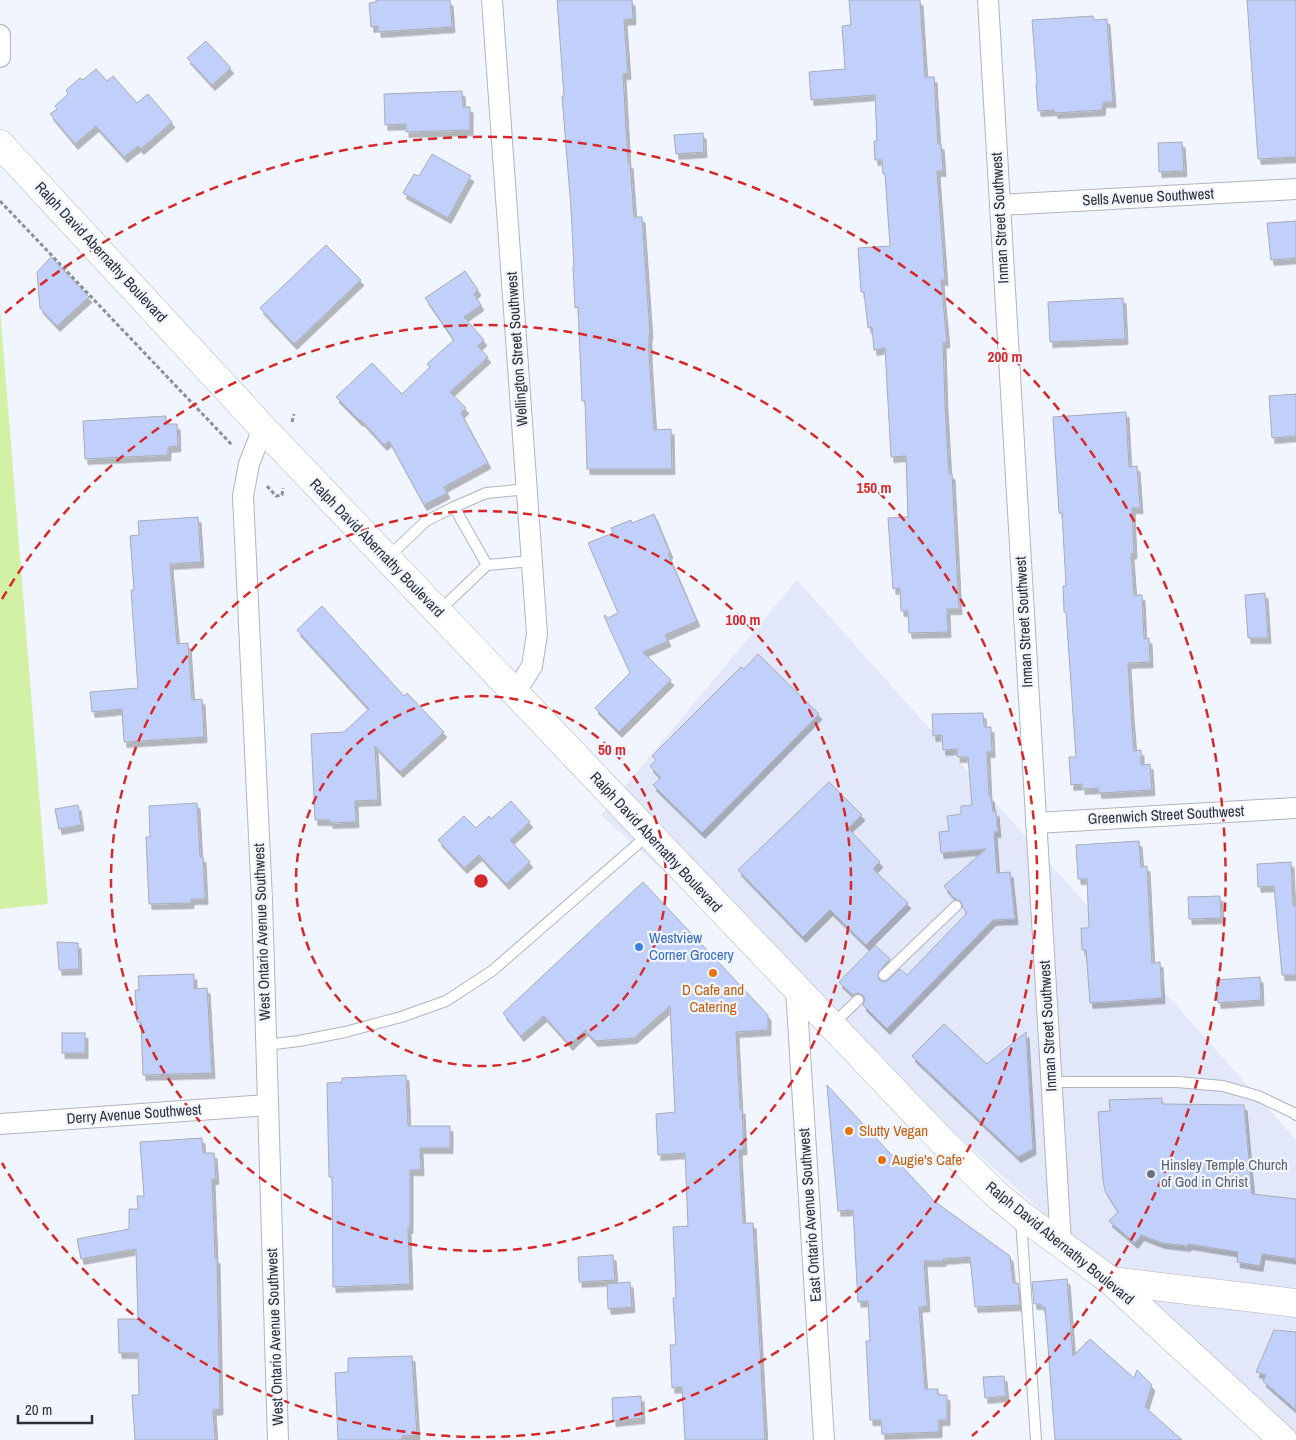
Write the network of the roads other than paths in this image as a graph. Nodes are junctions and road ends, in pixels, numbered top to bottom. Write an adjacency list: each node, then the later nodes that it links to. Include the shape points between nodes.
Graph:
1 (492, 0): 9 (street, Wellington Street Southwest)
2 (988, 0): 7 (street, Inman Street Southwest)
3 (0, 35): 4 (street)
4 (0, 57)
5 (0, 144): 8 (main road, Ralph David Abernathy Boulevard)
6 (1296, 190): 7 (street, Sells Avenue Southwest)
7 (1000, 204): 17 (street, Inman Street Southwest)
8 (263, 428): 11 (main road, Ralph David Abernathy Boulevard); 24 (street, West Ontario Avenue Southwest, via 249,464 243,496)
9 (527, 489): 10 (lane, via 486,493); 12 (street, Wellington Street Southwest)
10 (454, 507): 11 (lane, via 426,521); 13 (lane)
11 (387, 558): 14 (main road, Ralph David Abernathy Boulevard)
12 (532, 561): 13 (lane); 15 (street, Wellington Street Southwest, via 537,634 532,666)
13 (487, 565): 14 (lane)
14 (438, 612): 15 (main road, Ralph David Abernathy Boulevard)
15 (515, 693): 18 (main road, Ralph David Abernathy Boulevard)
16 (1296, 808): 17 (street, Greenwich Street Southwest)
17 (1036, 823): 25 (street, Inman Street Southwest)
18 (648, 834): 21 (main road, Ralph David Abernathy Boulevard); 24 (lane, via 492,971 446,1002 345,1032)
19 (956, 906): 20 (lane)
20 (884, 975)
21 (796, 989): 23 (main road, Ralph David Abernathy Boulevard); 34 (street, East Ontario Avenue Southwest)
22 (858, 1000): 23 (lane)
23 (831, 1026): 29 (main road, Ralph David Abernathy Boulevard, via 939,1138)
24 (266, 1044): 26 (street, West Ontario Avenue Southwest)
25 (1051, 1082): 27 (lane, via 1177,1082 1223,1086 1258,1096); 30 (street, Inman Street Southwest)
26 (268, 1105): 28 (street, Derry Avenue Southwest); 33 (street, West Ontario Avenue Southwest)
27 (1296, 1115)
28 (0, 1124)
29 (1020, 1214): 30 (main road, Ralph David Abernathy Boulevard); 35 (lane)
30 (1061, 1244): 31 (main road, Ralph David Abernathy Boulevard)
31 (1111, 1281): 32 (main road); 36 (main road, Ralph David Abernathy Boulevard)
32 (1296, 1303)
33 (278, 1440)
34 (824, 1440)
35 (1036, 1440)
36 (1283, 1440)

